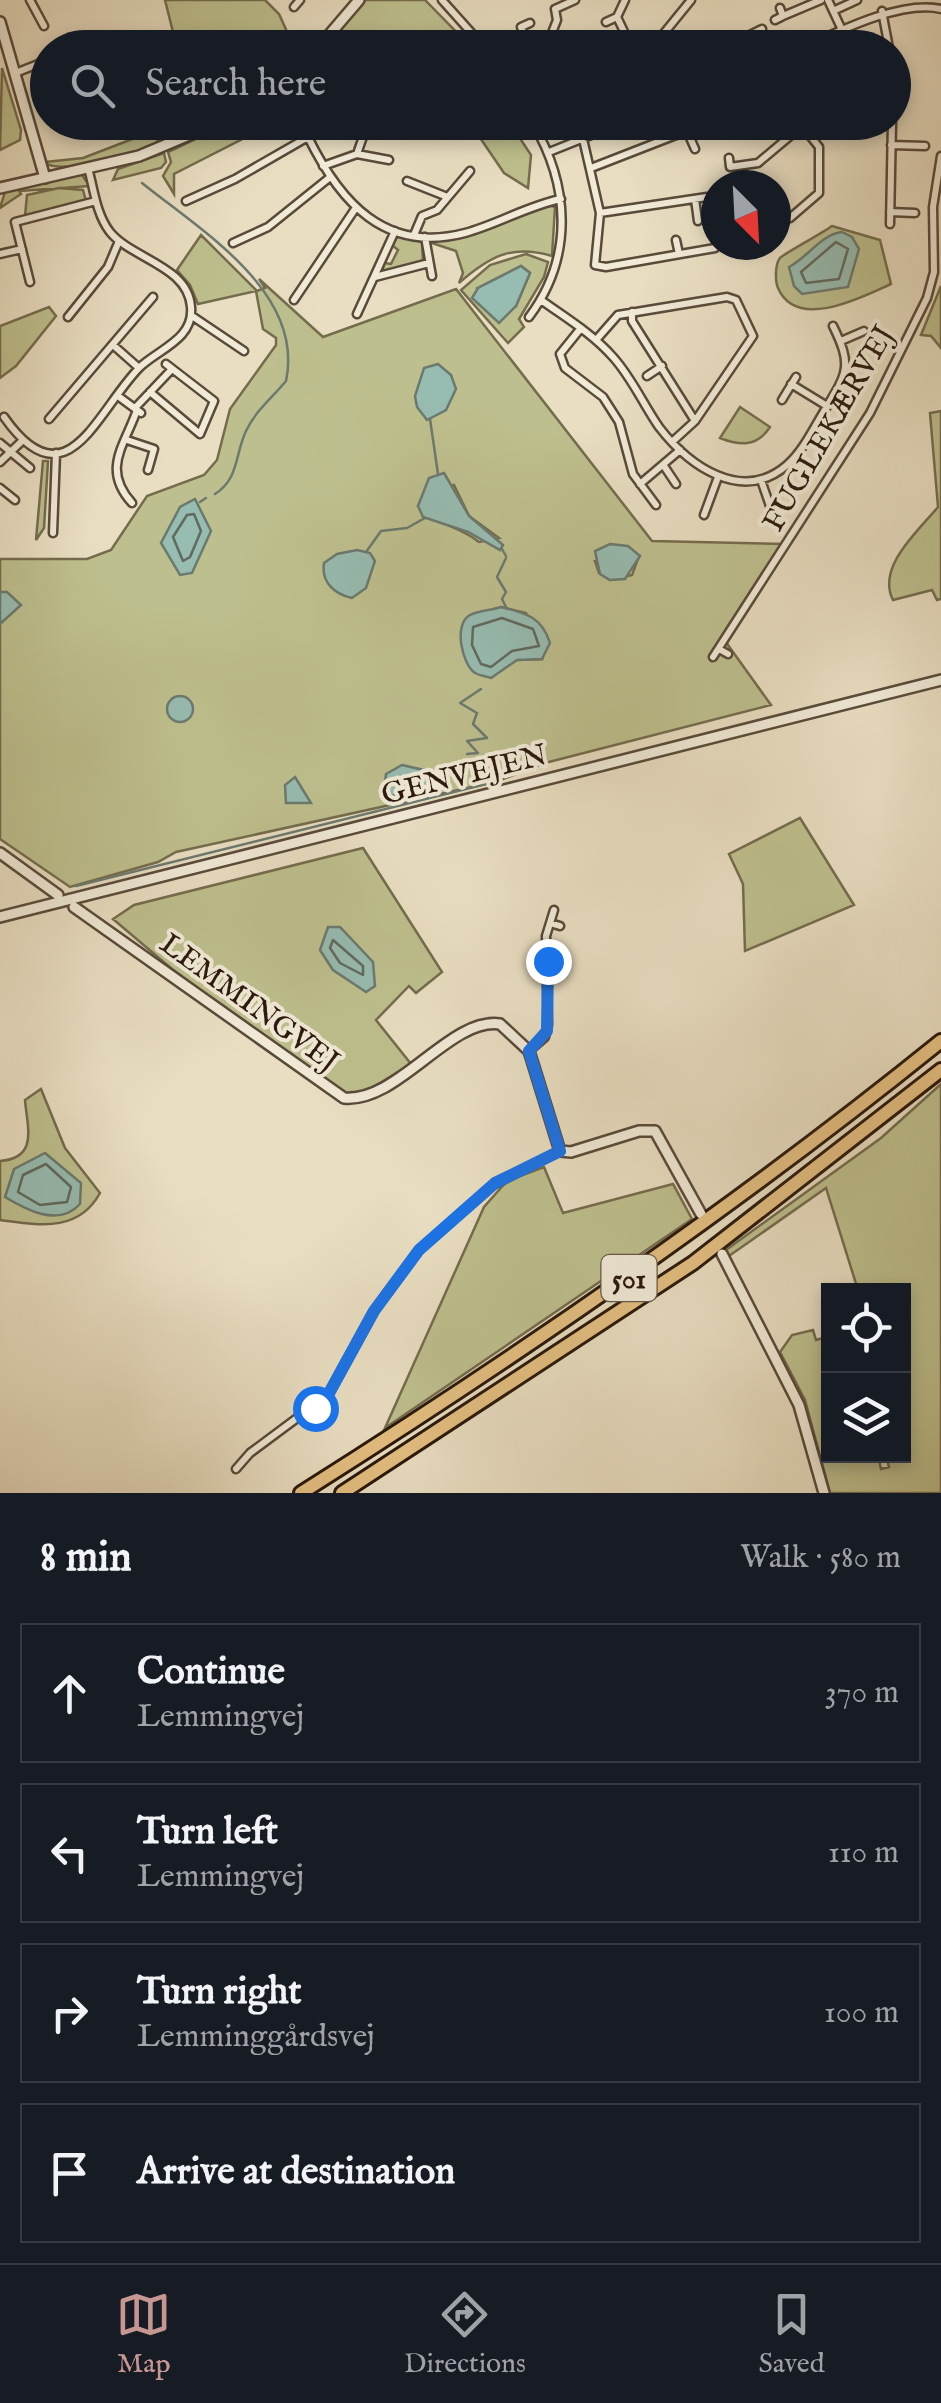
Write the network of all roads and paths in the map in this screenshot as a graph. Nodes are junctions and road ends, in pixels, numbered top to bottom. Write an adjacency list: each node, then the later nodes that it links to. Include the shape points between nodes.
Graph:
1 (30, 0): 19 (street)
2 (358, 0): 20 (street)
3 (442, 0): 21 (street)
4 (575, 0): 23 (street, via 555,9)
5 (625, 0): 14 (street)
6 (691, 0): 25 (street)
7 (824, 0): 11 (street); 13 (street)
8 (857, 0): 11 (street)
9 (780, 8): 13 (street)
10 (941, 9): 12 (street, via 906,0)
11 (833, 11): 26 (street)
12 (882, 11): 26 (street); 27 (street)
13 (784, 16): 15 (street)
14 (617, 17): 17 (street); 24 (street)
15 (774, 20)
16 (0, 22): 29 (street)
17 (606, 22)
18 (530, 23): 22 (street)
19 (44, 26)
20 (333, 30)
21 (469, 30)
22 (521, 30)
23 (553, 30)
24 (623, 30)
25 (667, 30)
26 (842, 30)
27 (886, 30)
28 (30, 67): 29 (street)
29 (18, 72): 30 (street)
30 (30, 119)
31 (35, 140): 56 (street)
32 (181, 140): 53 (street)
33 (303, 140): 65 (street)
34 (309, 140): 52 (street)
35 (362, 140): 48 (street)
36 (542, 140): 47 (street)
37 (580, 140): 47 (street)
38 (583, 140): 54 (street)
39 (664, 140): 54 (street)
40 (691, 140): 46 (street)
41 (783, 140): 50 (street, via 758,163 730,167)
42 (813, 140): 70 (street, via 819,193)
43 (892, 140): 44 (street)
44 (892, 145): 45 (street); 67 (street)
45 (925, 146)
46 (694, 148)
47 (549, 152): 61 (street)
48 (357, 154): 51 (street); 52 (street)
49 (941, 156): 135 (street, FUGLEKÆRVEJ, via 927,298 860,428)
50 (729, 158)
51 (389, 160)
52 (322, 166): 57 (street)
53 (88, 168): 56 (street); 64 (street)
54 (591, 168): 69 (street)
55 (470, 171): 60 (street)
56 (45, 178): 59 (street)
57 (328, 178): 66 (street); 78 (street, via 268,228)
58 (407, 181): 60 (street)
59 (0, 188)
60 (445, 196): 74 (street, via 422,216)
61 (561, 198): 75 (street, via 468,232); 89 (street, via 558,259)
62 (701, 198): 63 (street)
63 (695, 199): 69 (street); 71 (street)
64 (96, 201): 77 (street); 79 (street, via 15,222)
65 (186, 201)
66 (355, 208): 73 (street); 88 (street)
67 (890, 212): 68 (street); 72 (street)
68 (916, 213)
69 (600, 214): 82 (street, via 595,266)
70 (791, 216)
71 (698, 221)
72 (890, 224)
73 (395, 232): 74 (street); 85 (street)
74 (414, 236): 75 (street)
75 (426, 237): 83 (street)
76 (676, 240): 82 (street)
77 (119, 242): 92 (street, via 179,280); 93 (street)
78 (233, 243)
79 (22, 249): 81 (street); 86 (street)
80 (701, 250): 82 (street)
81 (0, 254)
82 (679, 254)
83 (429, 263): 84 (street); 85 (street)
84 (432, 276)
85 (375, 277): 91 (street)
86 (30, 282)
87 (153, 297): 100 (street)
88 (294, 300)
89 (542, 300): 94 (street); 96 (street)
90 (632, 312): 98 (street, via 618,315); 102 (street); 112 (street, via 727,297 745,312 753,336)
91 (357, 314)
92 (192, 316): 101 (street); 103 (street, via 180,338)
93 (68, 317)
94 (529, 317)
95 (833, 326): 99 (street)
96 (580, 328): 98 (street); 126 (street, via 560,354 565,368 603,397)
97 (864, 331): 99 (street)
98 (596, 340): 115 (street)
99 (841, 341): 108 (street, via 847,371)
100 (113, 346): 103 (street); 111 (street)
101 (244, 351)
102 (662, 366): 104 (street); 112 (street)
103 (140, 368): 106 (street)
104 (647, 376)
105 (150, 392): 105 (street, via 169,366 214,401 200,434); 109 (street)
106 (118, 396): 109 (street); 118 (street, via 81,444)
107 (782, 400): 108 (street, via 794,380)
108 (828, 406): 125 (street, via 798,454)
109 (138, 410): 113 (street)
110 (4, 417): 114 (street)
111 (49, 419)
112 (695, 421): 115 (street)
113 (127, 440): 123 (street, via 154,450); 130 (street, via 115,472)
114 (22, 441): 118 (street); 119 (street)
115 (672, 442): 117 (street)
116 (0, 443): 119 (street)
117 (680, 450): 121 (street); 124 (street)
118 (56, 453): 134 (street)
119 (8, 454): 120 (street); 122 (street)
120 (0, 462)
121 (664, 466): 126 (street); 127 (street)
122 (30, 468)
123 (148, 470)
124 (718, 477): 125 (street); 133 (street)
125 (761, 480): 132 (street)
126 (640, 484): 131 (street)
127 (676, 484)
128 (0, 488): 129 (street)
129 (15, 500)
130 (132, 503)
131 (656, 506)
132 (770, 506)
133 (704, 514)
134 (53, 532)
135 (719, 649): 136 (street); 137 (street, FUGLEKÆRVEJ)
136 (728, 654)
137 (714, 657)
138 (941, 680): 143 (street, GENVEJEN)
139 (0, 853): 140 (street)
140 (58, 895)
141 (74, 906): 147 (street, LEMMINGVEJ, via 339,1096 374,1092 483,1024 505,1027)
142 (554, 910): 144 (street)
143 (0, 917)
144 (550, 923): 145 (street); 147 (street, via 548,1025)
145 (560, 926)
146 (941, 1041): 153 (highway, 501, via 604,1296)
147 (529, 1051): 149 (street)
148 (941, 1070): 154 (highway, 501, via 692,1263)
149 (560, 1151): 150 (street, via 655,1132); 152 (street, via 495,1183 419,1250 374,1311 328,1395)
150 (701, 1214)
151 (722, 1254): 155 (street, via 799,1405)
152 (236, 1469)
153 (301, 1493)
154 (342, 1493)
155 (824, 1493)

